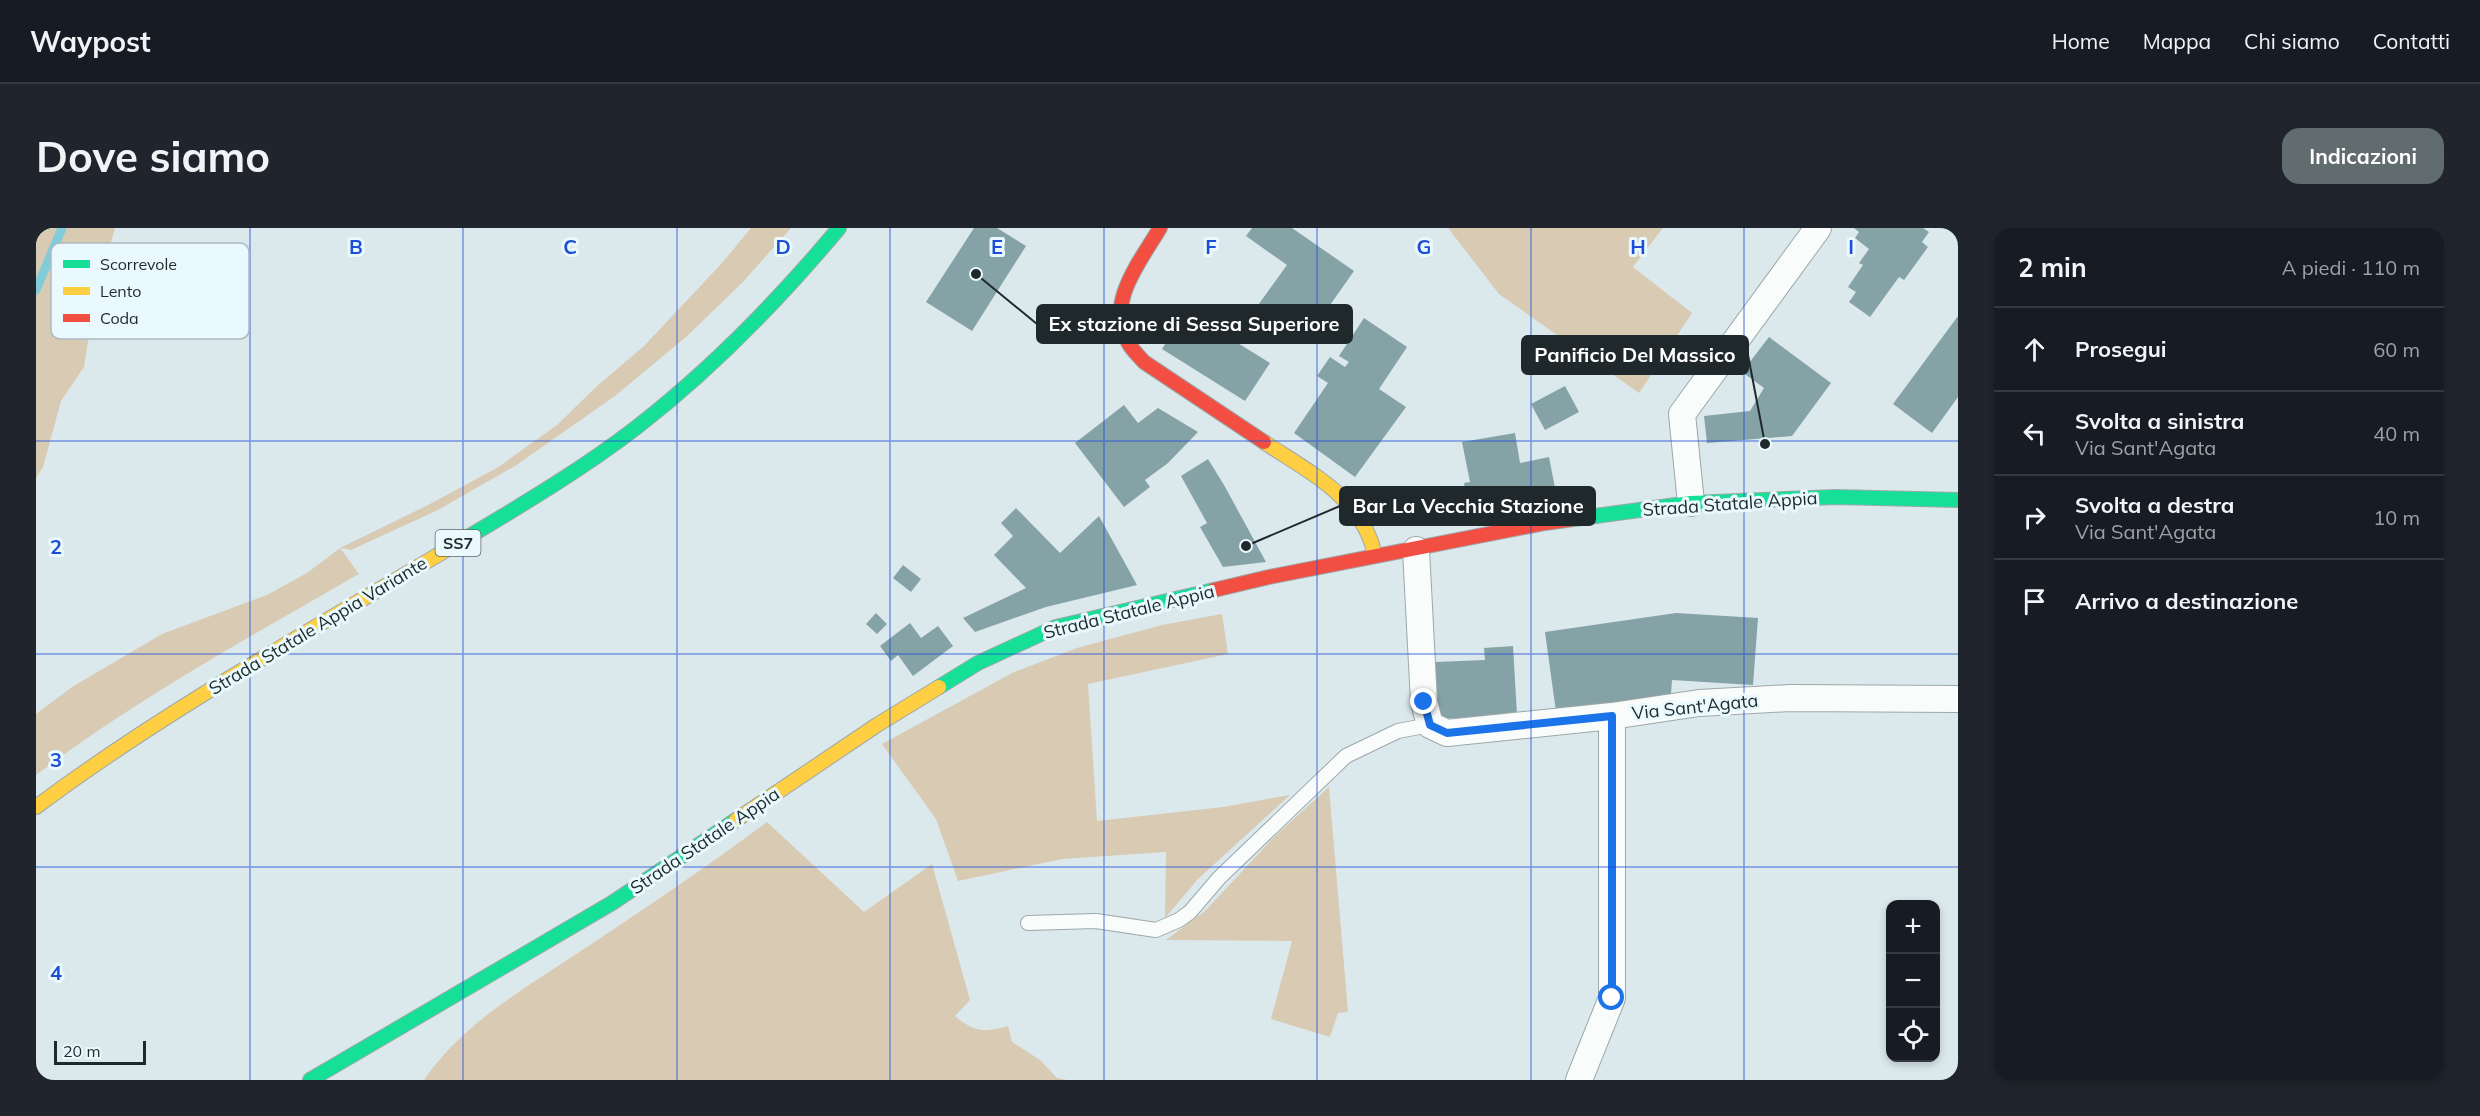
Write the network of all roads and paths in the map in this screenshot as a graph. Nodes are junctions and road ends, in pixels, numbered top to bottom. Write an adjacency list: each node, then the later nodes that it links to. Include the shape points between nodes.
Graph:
1 (839, 228): 11 (street, Strada Statale Appia Variante / SS7, via 786,291 738,339 637,427 525,503 160,721)
2 (1160, 228): 7 (street, via 1122,294 1119,318 1126,342 1144,362 1341,494 1372,535)
3 (1818, 228): 5 (street, via 1682,414)
4 (1958, 500): 5 (street, Strada Statale Appia, via 1835,497)
5 (1691, 503): 6 (street, Strada Statale Appia, via 1545,523)
6 (1416, 550): 7 (street, Strada Statale Appia); 10 (street, via 1424,702)
7 (1375, 555): 13 (street, Strada Statale Appia, via 1056,627 978,663 877,725 612,903)
8 (1958, 699): 9 (street, Via Sant'Agata, via 1778,699 1699,703)
9 (1612, 716): 10 (street, Via Sant'Agata, via 1447,733); 14 (street, via 1612,998)
10 (1430, 725): 12 (lane, via 1398,731 1346,756 1179,920 1156,930 1096,921)
11 (36, 807)
12 (1028, 923)
13 (310, 1080)
14 (1580, 1080)

